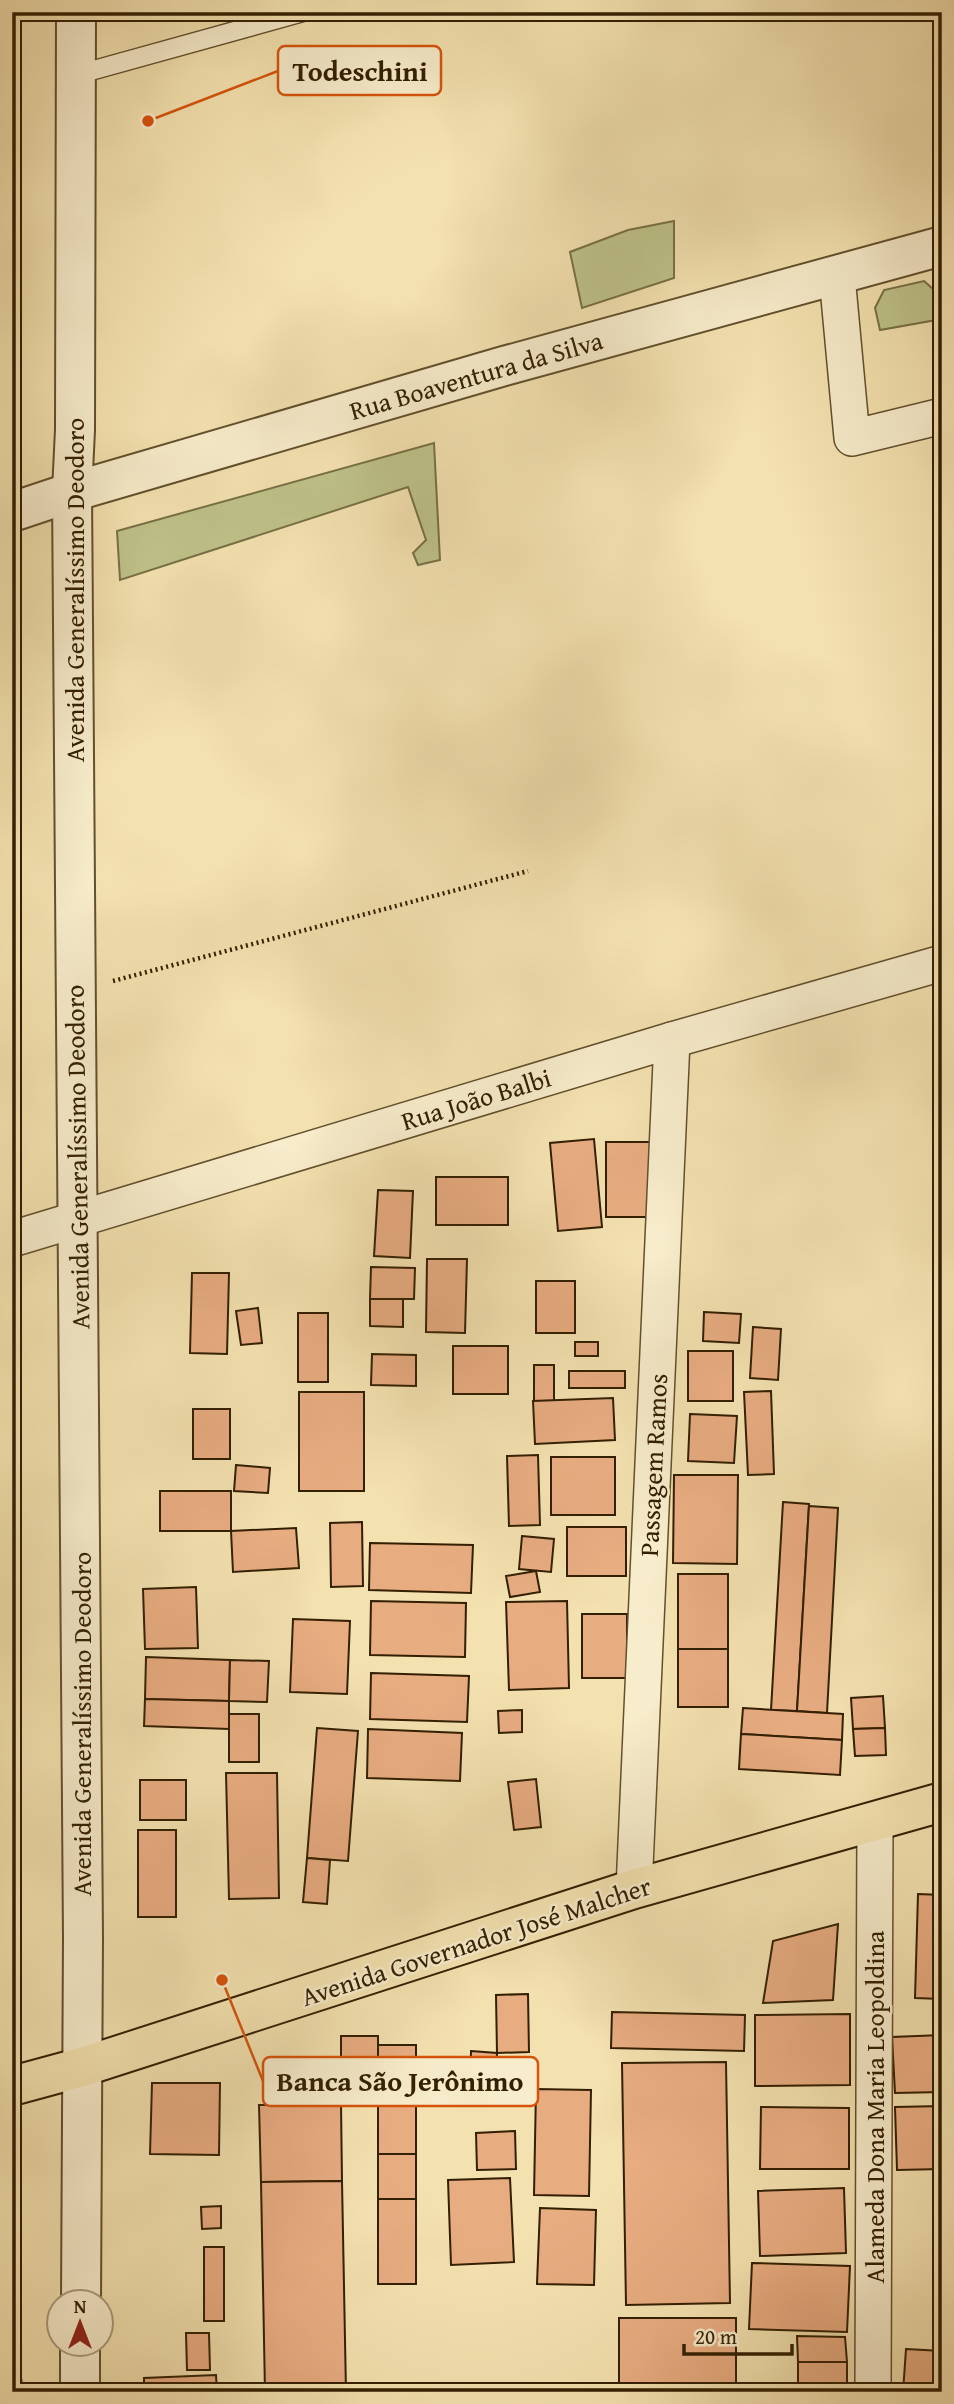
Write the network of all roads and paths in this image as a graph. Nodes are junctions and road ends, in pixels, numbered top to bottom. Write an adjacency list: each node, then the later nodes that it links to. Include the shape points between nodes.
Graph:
1 (76, 12): 3 (street, Avenida Generalíssimo Deodoro)
2 (303, 12): 3 (lane)
3 (76, 75): 7 (street, Avenida Generalíssimo Deodoro)
4 (942, 246): 5 (street, Rua Boaventura da Silva)
5 (836, 276): 6 (street, via 852,438); 7 (street, Rua Boaventura da Silva, via 504,366)
6 (942, 416)
7 (72, 492): 8 (street, Rua Boaventura da Silva); 11 (street, Avenida Generalíssimo Deodoro)
8 (12, 512)
9 (528, 871): 11 (path)
10 (942, 963): 12 (street, Rua João Balbi)
11 (75, 990): 13 (street, Avenida Generalíssimo Deodoro)
12 (672, 1041): 13 (street, Rua João Balbi); 17 (street, Passagem Ramos)
13 (78, 1220): 14 (street, Rua João Balbi); 18 (street, Avenida Generalíssimo Deodoro)
14 (12, 1239)
15 (942, 1802): 16 (main road, Avenida Governador José Malcher)
16 (875, 1821): 17 (main road, Avenida Governador José Malcher); 23 (street, Alameda Dona Maria Leopoldina)
17 (634, 1889): 18 (main road, Avenida Governador José Malcher)
18 (82, 2067): 19 (main road, Avenida Governador José Malcher); 20 (street, Avenida Generalíssimo Deodoro)
19 (12, 2086)
20 (81, 2288)
21 (80, 2358): 22 (street)
22 (80, 2392)
23 (873, 2392)

